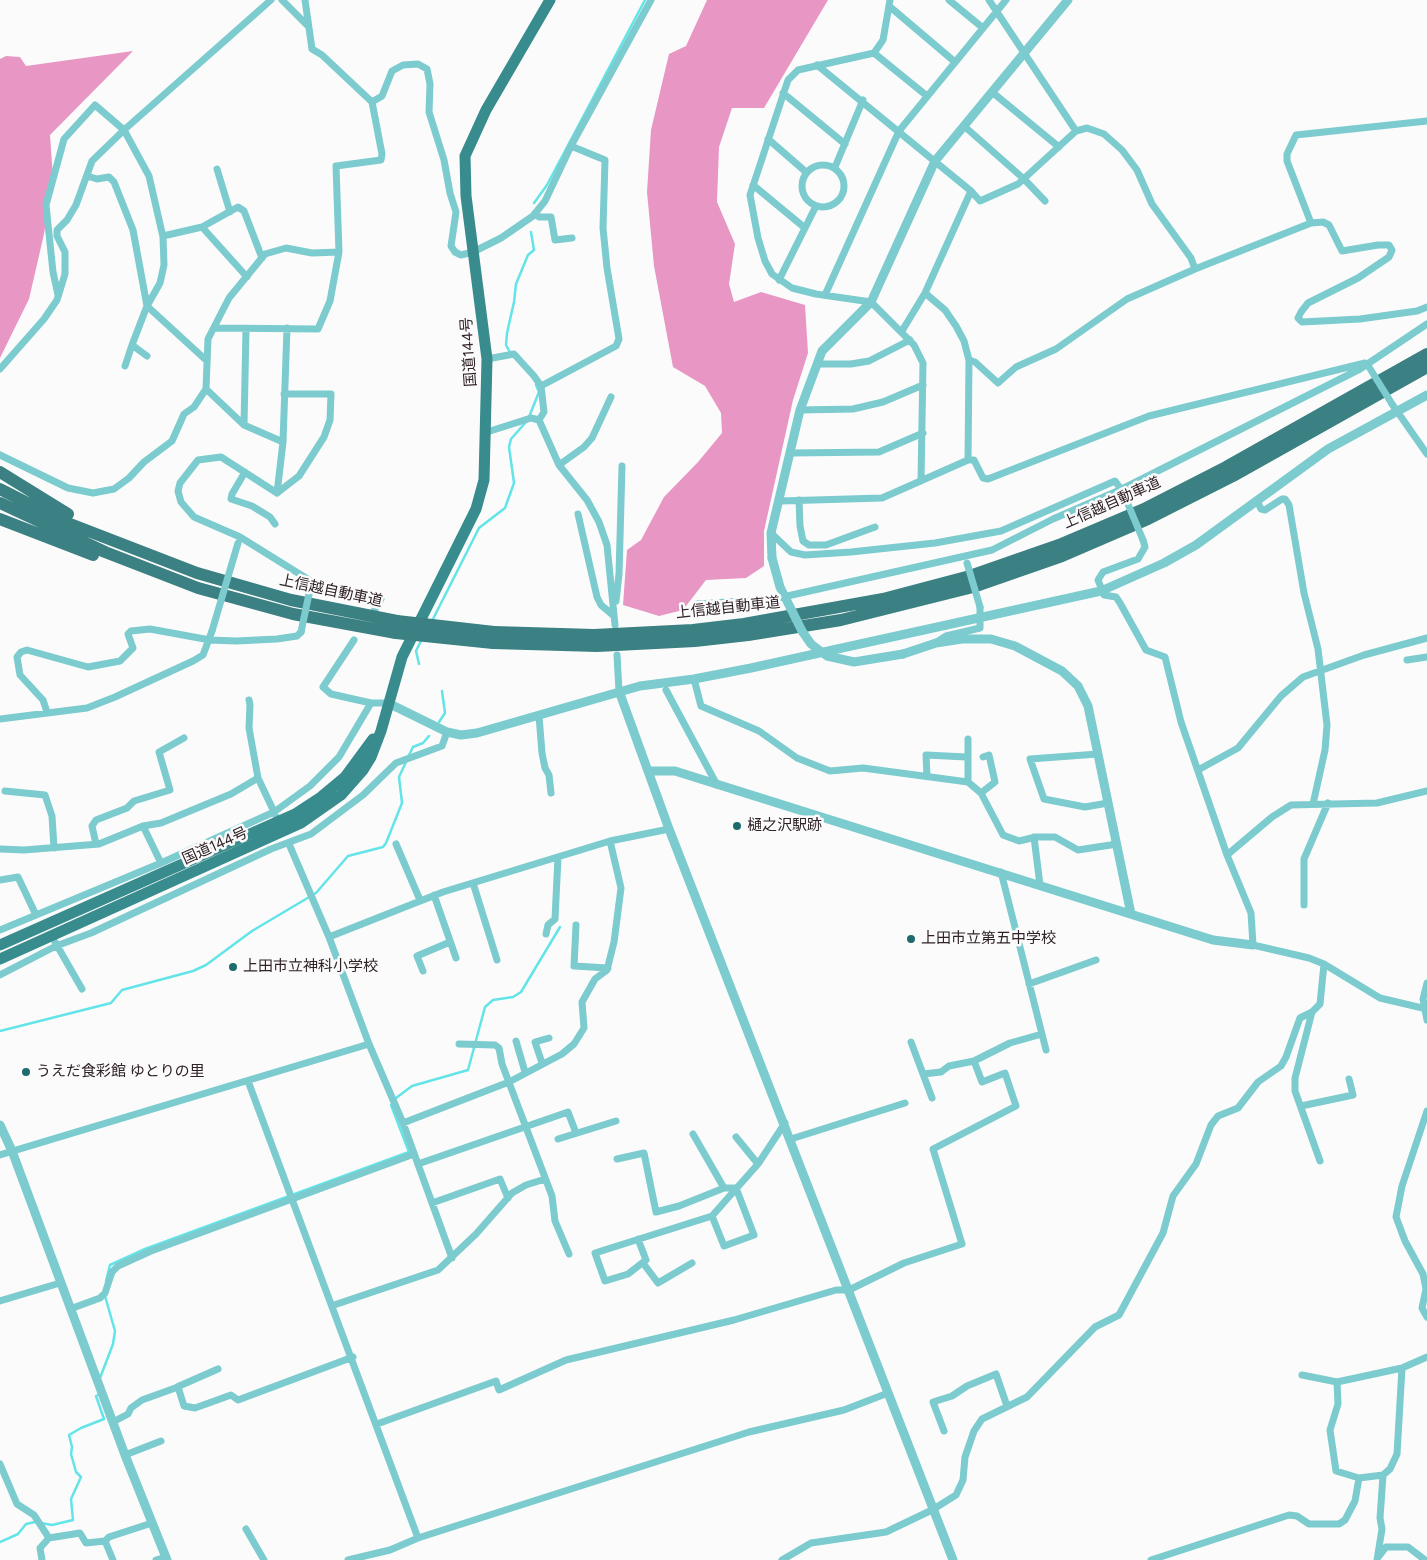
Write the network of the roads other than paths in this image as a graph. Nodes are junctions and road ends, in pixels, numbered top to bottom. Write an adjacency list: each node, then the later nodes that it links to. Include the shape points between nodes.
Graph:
1 (271, 0): 25 (street)
2 (282, 0): 12 (street)
3 (305, 0): 12 (street)
4 (550, 0): 50 (highway, 国道144号, via 486,110 465,156)
5 (651, 0): 30 (street)
6 (949, 0): 13 (street)
7 (989, 0): 11 (street)
8 (1006, 0): 11 (street)
9 (1068, 0): 15 (street)
10 (890, 3): 14 (street, via 883,40); 16 (street)
11 (997, 11): 13 (street); 15 (street)
12 (307, 26): 22 (street, via 312,50 322,55)
13 (983, 28): 16 (street)
14 (874, 53): 17 (street); 20 (street)
15 (1024, 54): 18 (street); 27 (street)
16 (955, 62): 20 (street)
17 (817, 65): 19 (street, via 798,70 788,80); 21 (street)
18 (992, 92): 24 (street); 31 (street)
19 (783, 93): 28 (street); 29 (street)
20 (927, 96): 26 (street)
21 (863, 100): 26 (street); 29 (street)
22 (372, 102): 49 (street, via 381,160 336,166); 50 (street, via 382,96 392,71 403,65 418,64 427,69 429,112 456,212 452,246 461,255)
23 (1427, 121): 44 (street, via 1296,136 1287,161)
24 (964, 126): 32 (street); 37 (street)
25 (124, 130): 36 (street, via 92,161); 47 (street, via 149,176); 56 (street, via 95,105 64,139 46,205)
26 (899, 131): 32 (street); 57 (street)
27 (1076, 131): 31 (street); 52 (street, via 1087,128 1104,134 1122,150 1137,170 1152,204 1191,258)
28 (768, 139): 35 (street); 38 (street)
29 (844, 144): 33 (street)
30 (571, 146): 43 (street, via 545,201); 79 (street, via 605,160 603,228 619,339 616,346)
31 (1059, 147): 37 (street)
32 (935, 161): 39 (street); 58 (street)
33 (835, 167): 35 (street, via 824,164); 41 (street, via 844,180 842,196 830,206)
34 (217, 169): 42 (street)
35 (806, 172): 41 (street, via 802,188)
36 (87, 176): 56 (street, via 76,205 57,230 65,252 65,274); 59 (street, via 97,179 109,177 114,182 134,230)
37 (1024, 179): 39 (street, via 1008,190 980,201); 40 (street)
38 (754, 184): 46 (street); 54 (street, via 750,195 764,261)
39 (971, 191): 55 (street)
40 (1045, 201)
41 (816, 206): 46 (street)
42 (230, 212): 45 (street); 51 (street, via 238,207 244,212)
43 (535, 213): 48 (street, via 539,217 551,217 555,240); 50 (street, via 501,238)
44 (1311, 223): 52 (street); 60 (street, via 1329,225 1342,251 1378,245 1389,245 1392,250 1390,257 1358,278 1308,304 1298,318 1302,322 1360,319)
45 (202, 227): 47 (street); 53 (street)
46 (805, 228): 54 (street)
47 (163, 236): 59 (street, via 164,265 160,283)
48 (572, 238)
49 (339, 252): 51 (street, via 312,253 286,248 265,254); 63 (street, via 330,301 318,329)
50 (473, 252): 70 (highway, 国道144号)
51 (262, 258): 53 (street)
52 (1195, 269): 72 (street, via 1127,299 1056,349 1016,367 998,384)
53 (247, 277): 62 (street, via 229,298)
54 (779, 280): 57 (street, via 792,288)
55 (925, 293): 65 (street); 72 (street, via 945,310 956,326)
56 (58, 295): 77 (street, via 44,319)
57 (825, 295): 58 (street)
58 (871, 302): 65 (street); 73 (street, via 822,351)
59 (147, 306): 67 (street); 71 (street)
60 (1427, 307)
61 (1427, 324): 74 (street)
62 (215, 328): 64 (street); 71 (street, via 208,339)
63 (287, 328): 64 (street); 81 (street)
64 (246, 329): 87 (street)
65 (902, 331): 66 (street)
66 (910, 340): 73 (street, via 869,361); 78 (street, via 923,363)
67 (132, 345): 69 (street); 75 (street)
68 (1427, 354): 124 (highway, 上信越自動車道, via 1226,467 1144,509 1059,545 970,576 883,599 744,624 684,630)
69 (147, 356)
70 (487, 359): 79 (street, via 512,354); 88 (highway, 国道144号)
71 (207, 360): 80 (street)
72 (969, 360): 94 (street)
73 (817, 364): 85 (street)
74 (1369, 365): 84 (street, bridge); 94 (street, via 1149,416 988,479 983,478 974,460); 101 (street)
75 (125, 366)
76 (1427, 367): 124 (highway, 上信越自動車道, via 1233,476 1148,519 1062,556 972,586 850,618 748,635 607,646)
77 (0, 369)
78 (923, 385): 85 (street, via 883,402 853,409); 89 (street)
79 (541, 386): 86 (street, via 544,412)
80 (206, 389): 87 (street); 93 (street, via 194,407 184,414 172,441 114,489 93,493 68,488)
81 (284, 394): 90 (street); 102 (street, via 331,394 330,420 324,437 298,476)
82 (1427, 395): 84 (street)
83 (610, 397): 95 (street, via 592,438)
84 (1394, 407): 92 (street); 105 (street, via 1328,449)
85 (800, 410): 91 (street)
86 (531, 419): 88 (street); 95 (street)
87 (244, 424): 90 (street)
88 (487, 432): 138 (highway, 国道144号, via 481,494 408,642)
89 (923, 433): 91 (street, via 879,452); 99 (street)
90 (283, 442): 102 (street)
91 (791, 453): 103 (street)
92 (1427, 454)
93 (0, 455)
94 (968, 460): 99 (street)
95 (559, 465): 120 (street, via 587,500 599,522 607,545)
96 (622, 466): 120 (street, via 619,574)
97 (0, 472): 116 (highway, via 83,522)
98 (245, 472): 102 (street); 109 (street, via 231,499 252,506); 112 (street, via 221,457 198,460 180,482 178,491 181,502 194,517)
99 (922, 481): 104 (street, via 882,498)
100 (0, 489): 116 (highway, 上信越自動車道, via 65,522 114,542)
101 (1122, 489): 111 (street, via 1115,481 1001,531 935,543 805,555 791,552); 113 (street); 117 (street, bridge, via 1145,548 1138,559 1100,575)
102 (277, 493)
103 (780, 500): 104 (street); 111 (street)
104 (799, 500): 110 (street, via 800,526 808,545 826,545)
105 (1257, 501): 117 (street, via 1196,545); 132 (street, via 1261,509 1266,510 1282,499 1288,505)
106 (0, 503): 115 (highway, 上信越自動車道, via 96,549)
107 (578, 514): 120 (street, via 597,597)
108 (0, 519): 115 (highway, via 102,559)
109 (275, 524)
110 (874, 527)
111 (771, 534): 128 (street, bridge, via 772,558 780,587 802,631 811,644 827,656 854,662 903,654)
112 (239, 540): 114 (street); 126 (street, bridge)
113 (966, 559): 118 (street, via 774,599); 121 (street, bridge)
114 (321, 585): 119 (street, via 378,596 381,599); 126 (street, bridge, via 318,592 309,594 301,632 297,636)
115 (198, 588): 123 (highway, 上信越自動車道, via 293,614)
116 (246, 588): 123 (highway, 上信越自動車道)
117 (1101, 591): 121 (street); 148 (street, via 1104,595 1116,597 1146,650 1165,657 1181,722)
118 (697, 604)
119 (374, 611)
120 (614, 616): 122 (street)
121 (982, 619): 128 (street, via 980,628 946,636); 133 (street)
122 (615, 626)
123 (397, 627): 124 (highway, 上信越自動車道, bridge)
124 (493, 638)
125 (1427, 638): 132 (street)
126 (210, 640): 139 (street, via 203,655 193,661 115,697 87,708); 139 (street, via 150,629 131,631 128,634 133,648 120,661 88,667 27,650 21,652 17,657 20,675 43,700)
127 (354, 640): 137 (street, via 323,687 331,694)
128 (936, 643): 145 (street, via 976,637 991,639 1015,646 1062,672 1084,696)
129 (617, 655): 135 (street)
130 (1427, 657): 131 (street)
131 (1407, 660)
132 (1321, 671): 148 (street, via 1303,678 1281,696 1238,748); 160 (street, via 1327,725)
133 (694, 679): 135 (street); 150 (street, via 701,706 759,731 797,758 830,771 863,768)
134 (666, 690): 153 (street)
135 (619, 692): 140 (street); 149 (street)
136 (248, 700): 151 (street, via 249,728)
137 (371, 703): 138 (street); 161 (street, via 339,757)
138 (388, 703): 142 (street); 161 (highway, 国道144号, via 373,739 356,765 321,797); 188 (highway, 国道144号, via 377,744 363,770 341,795 315,815)
139 (47, 712): 141 (street)
140 (539, 716): 142 (street, via 477,733 461,735); 156 (street)
141 (0, 719)
142 (447, 732): 167 (street, via 442,746 396,763 363,795 321,828)
143 (184, 738): 166 (street, via 160,752 170,790 134,801 127,808 96,820 92,826)
144 (968, 739): 146 (street)
145 (1098, 754): 158 (street); 158 (street, via 1030,759 1044,799 1086,807)
146 (966, 757): 150 (street, via 926,755); 152 (street)
147 (983, 757): 157 (street, via 989,755 995,782)
148 (1198, 770): 172 (street)
149 (649, 771): 153 (street, via 675,771); 163 (street)
150 (927, 776): 152 (street)
151 (258, 778): 161 (street); 162 (street, via 231,794)
152 (968, 782): 157 (street)
153 (717, 784): 175 (street)
154 (5, 791): 170 (street, via 45,795 52,816)
155 (1427, 791): 159 (street, via 1377,803)
156 (550, 793)
157 (981, 793): 164 (street, via 1003,834 1019,841)
158 (1108, 803): 169 (street)
159 (1328, 803): 160 (street); 181 (street, via 1304,859)
160 (1313, 804): 172 (street, via 1291,805 1283,809)
161 (277, 817): 174 (street); 190 (highway, 国道144号)
162 (143, 826): 166 (street); 174 (street)
163 (669, 829): 165 (street); 226 (street)
164 (1034, 837): 169 (street, via 1055,837 1078,850); 178 (street)
165 (610, 841): 173 (street); 197 (street, via 621,888)
166 (96, 844): 170 (street)
167 (289, 844): 187 (street); 188 (street, via 91,933)
168 (396, 844): 180 (street)
169 (1117, 844): 182 (street)
170 (54, 848): 171 (street)
171 (0, 849)
172 (1227, 855): 191 (street, via 1251,913)
173 (558, 856): 177 (street); 186 (street, via 554,919)
174 (161, 863): 183 (street)
175 (1000, 872): 178 (street); 201 (street)
176 (0, 880): 183 (street, via 18,877)
177 (473, 882): 179 (street); 194 (street)
178 (1040, 885): 182 (street)
179 (434, 895): 180 (street); 189 (street)
180 (420, 900): 187 (street)
181 (1304, 905)
182 (1131, 914): 191 (street, via 1213,940)
183 (36, 915): 185 (street)
184 (576, 925): 197 (street, via 574,966)
185 (0, 930)
186 (546, 934)
187 (329, 937): 210 (street)
188 (54, 940): 192 (highway, 国道144号); 199 (street); 202 (street)
189 (450, 942): 193 (street); 198 (street, via 417,956)
190 (0, 945)
191 (1253, 945): 196 (street)
192 (0, 958)
193 (456, 958)
194 (497, 960)
195 (1096, 960): 201 (street)
196 (1324, 964): 203 (street, via 1380,998); 204 (street, via 1320,1004)
197 (608, 968): 214 (street, via 595,979 582,1002 584,1028 574,1044)
198 (423, 971)
199 (0, 975)
200 (1427, 983): 203 (street, via 1423,999)
201 (1029, 984): 206 (street)
202 (82, 989)
203 (1426, 1009): 205 (street)
204 (1312, 1012): 222 (street, via 1295,1078); 267 (street, via 1300,1018 1281,1066 1258,1082 1238,1108 1218,1116 1211,1125 1196,1164 1173,1196 1162,1233 1119,1315 1090,1331 1027,1397)
205 (1427, 1020)
206 (1042, 1034): 212 (street); 213 (street, via 1010,1043)
207 (549, 1038): 214 (street, via 536,1042)
208 (516, 1041): 215 (street)
209 (911, 1042): 216 (street)
210 (369, 1044): 218 (street); 225 (street)
211 (459, 1044): 219 (street, via 496,1045)
212 (1046, 1050)
213 (974, 1061): 216 (street, via 949,1066 941,1072); 254 (street, via 982,1082 1005,1073 1016,1106 933,1149 962,1244 904,1263)
214 (542, 1063): 215 (street)
215 (525, 1072): 219 (street)
216 (923, 1074): 220 (street)
217 (1349, 1079): 222 (street, via 1354,1096)
218 (248, 1081): 234 (street); 244 (street)
219 (509, 1082): 225 (street); 228 (street)
220 (932, 1098)
221 (904, 1103): 233 (street)
222 (1301, 1106): 238 (street)
223 (1427, 1111): 258 (street, via 1402,1186 1396,1216 1423,1274 1426,1289 1422,1308)
224 (616, 1121): 229 (street)
225 (403, 1123): 235 (street)
226 (785, 1123): 233 (street); 240 (street)
227 (0, 1125): 234 (street)
228 (526, 1125): 229 (street, via 568,1112); 239 (street); 241 (street)
229 (576, 1133): 232 (street)
230 (693, 1134): 242 (street)
231 (736, 1137): 240 (street)
232 (558, 1139)
233 (791, 1139): 254 (street)
234 (12, 1151): 236 (street); 253 (street)
235 (414, 1154): 239 (street); 244 (street)
236 (0, 1155)
237 (617, 1159): 242 (street, via 644,1153 656,1212)
238 (1320, 1161)
239 (418, 1164): 246 (street)
240 (758, 1164): 243 (street)
241 (546, 1179): 245 (street, via 520,1188); 249 (street, via 555,1221)
242 (724, 1188): 243 (street)
243 (736, 1188): 247 (street); 247 (street, via 754,1235 724,1246)
244 (294, 1198): 256 (street); 257 (street, via 118,1266 100,1298)
245 (508, 1198): 246 (street, via 500,1179); 250 (street)
246 (432, 1203): 250 (street)
247 (712, 1216): 248 (street)
248 (638, 1239): 251 (street, via 646,1260); 251 (street, via 595,1253 604,1281 628,1274)
249 (569, 1254)
250 (452, 1258): 256 (street, via 424,1277)
251 (643, 1263): 252 (street, via 658,1282)
252 (692, 1263)
253 (60, 1283): 255 (street); 257 (street)
254 (849, 1290): 266 (street); 269 (street, via 836,1290 734,1320 566,1360 499,1390 496,1381)
255 (0, 1301)
256 (334, 1305): 259 (street)
257 (70, 1309): 268 (street)
258 (1427, 1317)
259 (353, 1357): 265 (street, via 238,1400 231,1395 195,1408 184,1406); 269 (street)
260 (1427, 1357): 261 (street)
261 (1402, 1368): 264 (street); 274 (street, via 1397,1454)
262 (218, 1369): 265 (street)
263 (1302, 1375): 264 (street)
264 (1337, 1382): 275 (street, via 1338,1404 1330,1430 1336,1471)
265 (177, 1387): 268 (street, via 142,1400 128,1414)
266 (888, 1393): 276 (street); 280 (street, via 844,1410 749,1432)
267 (1007, 1406): 270 (street, via 996,1374 952,1396 932,1402); 276 (street, via 982,1419 974,1431 963,1480 956,1495)
268 (112, 1422): 272 (street)
269 (377, 1424): 280 (street)
270 (944, 1431)
271 (161, 1441): 272 (street)
272 (125, 1455): 277 (street)
273 (0, 1464): 279 (street, via 17,1504 34,1515)
274 (1383, 1475): 275 (street); 283 (street, via 1382,1530)
275 (1359, 1478): 291 (street, via 1355,1501 1349,1515 1340,1524 1310,1524 1297,1516 1289,1516)
276 (932, 1510): 289 (street, via 886,1532 812,1543); 290 (street)
277 (152, 1522): 281 (street); 282 (street)
278 (246, 1529): 287 (street)
279 (49, 1538): 281 (street, via 80,1532 86,1543); 284 (street, via 40,1548)
280 (418, 1538): 288 (street, via 390,1550)
281 (105, 1541): 285 (street)
282 (167, 1558): 286 (street)
283 (1377, 1559): 292 (street, via 1386,1547 1408,1547)
284 (42, 1560)
285 (113, 1560)
286 (156, 1560)
287 (264, 1560)
288 (348, 1560)
289 (782, 1560)
290 (952, 1560)
291 (1151, 1560)
292 (1425, 1560)

